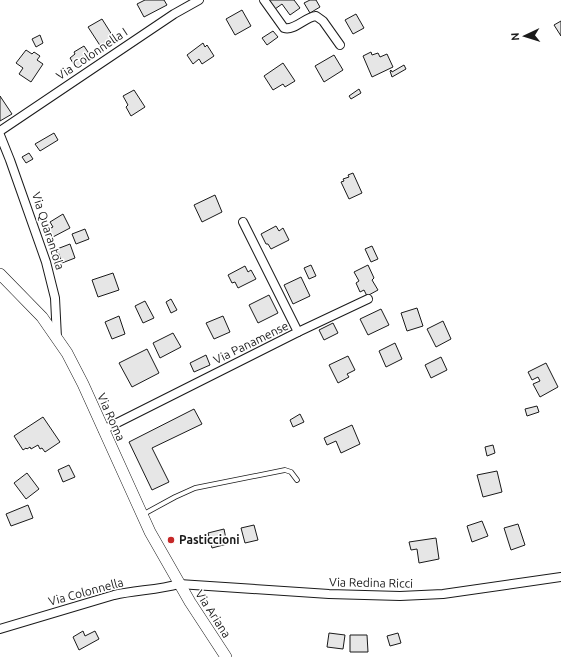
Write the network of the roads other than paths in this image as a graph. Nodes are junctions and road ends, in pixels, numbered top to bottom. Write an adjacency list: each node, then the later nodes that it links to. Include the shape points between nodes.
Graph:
1 (199, 0): 4 (street, Via Colonnella I, via 174,14)
2 (264, 0): 3 (street, via 284,28 291,28 310,17 319,17)
3 (340, 45)
4 (0, 131)
5 (0, 136): 10 (street, Via Quarantola, via 49,271 56,303)
6 (243, 222): 9 (street, Via Panamense)
7 (0, 274): 10 (main road, Via Roma, via 37,312)
8 (368, 299): 9 (street)
9 (298, 332): 11 (street, Via Panamense)
10 (57, 338): 11 (main road, Via Roma, via 80,379)
11 (103, 430): 13 (main road, Via Roma)
12 (298, 480): 13 (lane, via 291,472 285,470 205,486 184,492)
13 (142, 515): 15 (main road, Via Roma)
14 (561, 577): 15 (street, Via Redina Ricci, via 443,594 400,596)
15 (179, 584): 16 (street, Via Colonnella, via 114,595); 17 (main road, Via Ariana)
16 (0, 629)
17 (226, 657)

